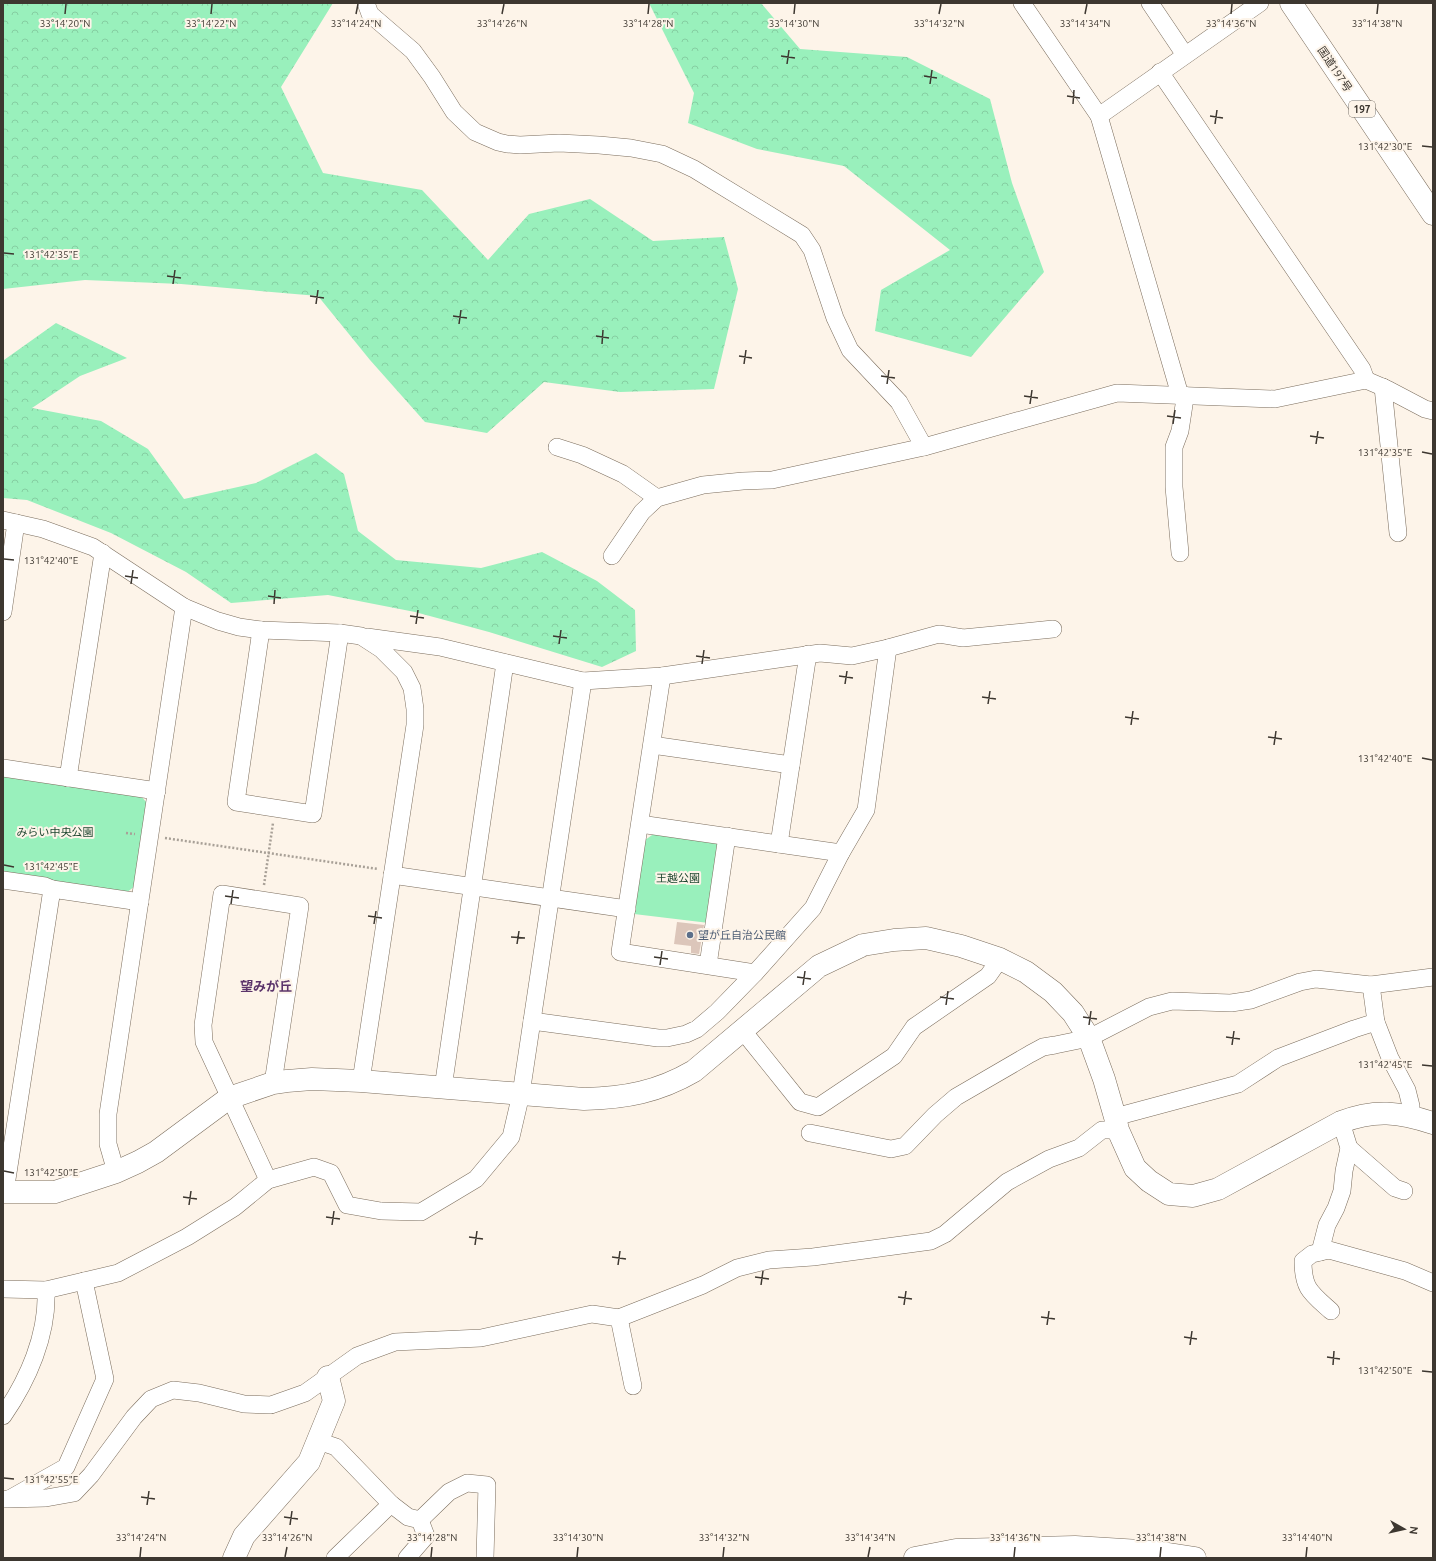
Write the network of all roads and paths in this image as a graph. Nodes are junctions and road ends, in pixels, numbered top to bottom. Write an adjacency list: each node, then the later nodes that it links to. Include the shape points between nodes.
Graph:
1 (366, 3): 15 (street, via 370,14 413,51 449,106 475,132 507,144 559,142 631,148 662,154 694,169 802,235 812,250 850,350 899,402)
2 (1022, 3): 8 (street)
3 (1150, 3): 6 (street)
4 (1260, 3): 6 (street)
5 (1291, 3): 9 (main road, 国道197号 / 197)
6 (1185, 55): 7 (street)
7 (1160, 72): 8 (street); 10 (street, via 1362,369)
8 (1099, 116): 12 (street)
9 (1433, 214)
10 (1366, 380): 11 (street); 12 (street, via 1275,399)
11 (1383, 387): 13 (street); 18 (street)
12 (1182, 395): 15 (street, via 1117,393); 20 (street, via 1184,405 1180,431 1174,447 1174,487)
13 (1433, 411)
14 (557, 447): 16 (street, via 582,455 623,474)
15 (924, 447): 16 (street, via 772,480 703,485)
16 (657, 498): 21 (street, via 642,512)
17 (10, 522): 19 (street, via 60,534); 23 (street)
18 (1398, 533)
19 (103, 553): 22 (street); 36 (street)
20 (1180, 554)
21 (612, 556)
22 (184, 607): 25 (street, via 218,621); 37 (street)
23 (3, 612)
24 (1053, 629): 28 (street, via 963,638 939,634)
25 (261, 630): 26 (street); 38 (street, via 236,802)
26 (340, 633): 27 (street); 38 (street, via 313,814)
27 (361, 636): 30 (street, via 440,647); 45 (street, via 381,649 404,672 412,688 415,709 415,725)
28 (888, 648): 29 (street, via 852,656); 44 (street, via 866,810)
29 (808, 654): 31 (street); 34 (street)
30 (505, 663): 32 (street); 47 (street)
31 (662, 676): 32 (street); 33 (street)
32 (583, 681): 49 (street)
33 (652, 745): 34 (street); 39 (street)
34 (791, 764): 42 (street)
35 (3, 768): 36 (street)
36 (68, 778): 37 (street)
37 (157, 791): 40 (street)
38 (276, 808): 43 (path)
39 (640, 824): 41 (street); 52 (street)
40 (150, 836): 43 (path); 51 (street)
41 (727, 836): 42 (street); 54 (street)
42 (779, 844): 44 (street)
43 (269, 853): 45 (path); 50 (path)
44 (841, 853): 55 (street, via 813,908)
45 (387, 872): 47 (street); 62 (street)
46 (3, 880): 48 (street)
47 (472, 886): 49 (street); 64 (street)
48 (52, 889): 51 (street); 76 (street)
49 (551, 898): 52 (street); 58 (street)
50 (262, 900): 63 (street, via 300,906); 66 (street, via 222,894 203,1025 204,1042)
51 (140, 902): 73 (street, via 108,1114 108,1144)
52 (627, 909): 54 (street, via 620,952)
53 (1000, 959): 60 (main road, via 926,938 863,945 819,966); 60 (street, via 988,976 914,1027 894,1056 818,1107 800,1102); 61 (main road, via 1026,972 1053,992 1073,1013)
54 (708, 966): 55 (street)
55 (755, 973): 58 (street, via 717,1012 697,1028 676,1037 658,1038)
56 (1433, 977): 57 (street)
57 (1371, 985): 59 (street); 61 (street, via 1316,979 1300,982 1251,1000 1231,1003 1172,1001 1149,1007)
58 (532, 1022): 65 (street)
59 (1376, 1022): 67 (street, via 1390,1058 1407,1090 1411,1106); 69 (street, via 1278,1058 1238,1084)
60 (743, 1031): 65 (main road, via 694,1071 675,1082 634,1095 584,1098)
61 (1089, 1038): 69 (main road); 71 (street, via 1043,1047 956,1097 905,1146 891,1149)
62 (361, 1081): 63 (main road, via 312,1079); 64 (main road)
63 (273, 1083): 66 (main road)
64 (443, 1088): 65 (main road)
65 (521, 1094): 74 (street, via 511,1137 476,1179 420,1212 381,1211 348,1205 331,1173 314,1167)
66 (230, 1098): 73 (main road, via 156,1152); 74 (street)
67 (1410, 1117): 68 (main road, via 1378,1113); 70 (main road)
68 (1341, 1122): 69 (main road, via 1218,1189 1193,1196 1169,1194 1135,1168); 72 (street)
69 (1117, 1123): 83 (street, via 1102,1130 1079,1148 1049,1159 1007,1182 945,1234 931,1241 813,1257 769,1260 737,1268)
70 (1433, 1123)
71 (810, 1133)
72 (1350, 1148): 75 (street, via 1395,1188); 77 (street, via 1342,1191 1327,1225)
73 (116, 1172): 76 (main road, via 55,1192)
74 (268, 1180): 78 (street, via 235,1207 188,1237 118,1273)
75 (1404, 1191)
76 (4, 1192)
77 (1320, 1252): 79 (street, via 1329,1250 1354,1256 1405,1271); 82 (street, via 1303,1261 1304,1279 1312,1294)
78 (84, 1281): 81 (street); 88 (street, via 104,1379 66,1468)
79 (1433, 1283)
80 (3, 1289): 81 (street)
81 (46, 1290): 86 (street, via 46,1303 36,1354 17,1396)
82 (1331, 1311)
83 (619, 1318): 84 (street, via 592,1314 481,1338 395,1342 357,1356); 85 (street)
84 (328, 1377): 87 (main road, via 334,1401); 88 (street, via 305,1394 271,1405 244,1404 173,1390 151,1399 74,1493)
85 (633, 1386)
86 (3, 1416)
87 (318, 1441): 89 (street, via 336,1447); 91 (main road, via 309,1462 244,1536)
88 (5, 1501)
89 (391, 1504): 90 (street, via 408,1517); 92 (street)
90 (420, 1520): 93 (street, via 426,1536); 94 (street, via 449,1492 467,1482 487,1485)
91 (234, 1558)
92 (335, 1558)
93 (407, 1558)
94 (485, 1558)
95 (915, 1558): 96 (main road, via 956,1550 1075,1547 1156,1552)
96 (1195, 1558)

